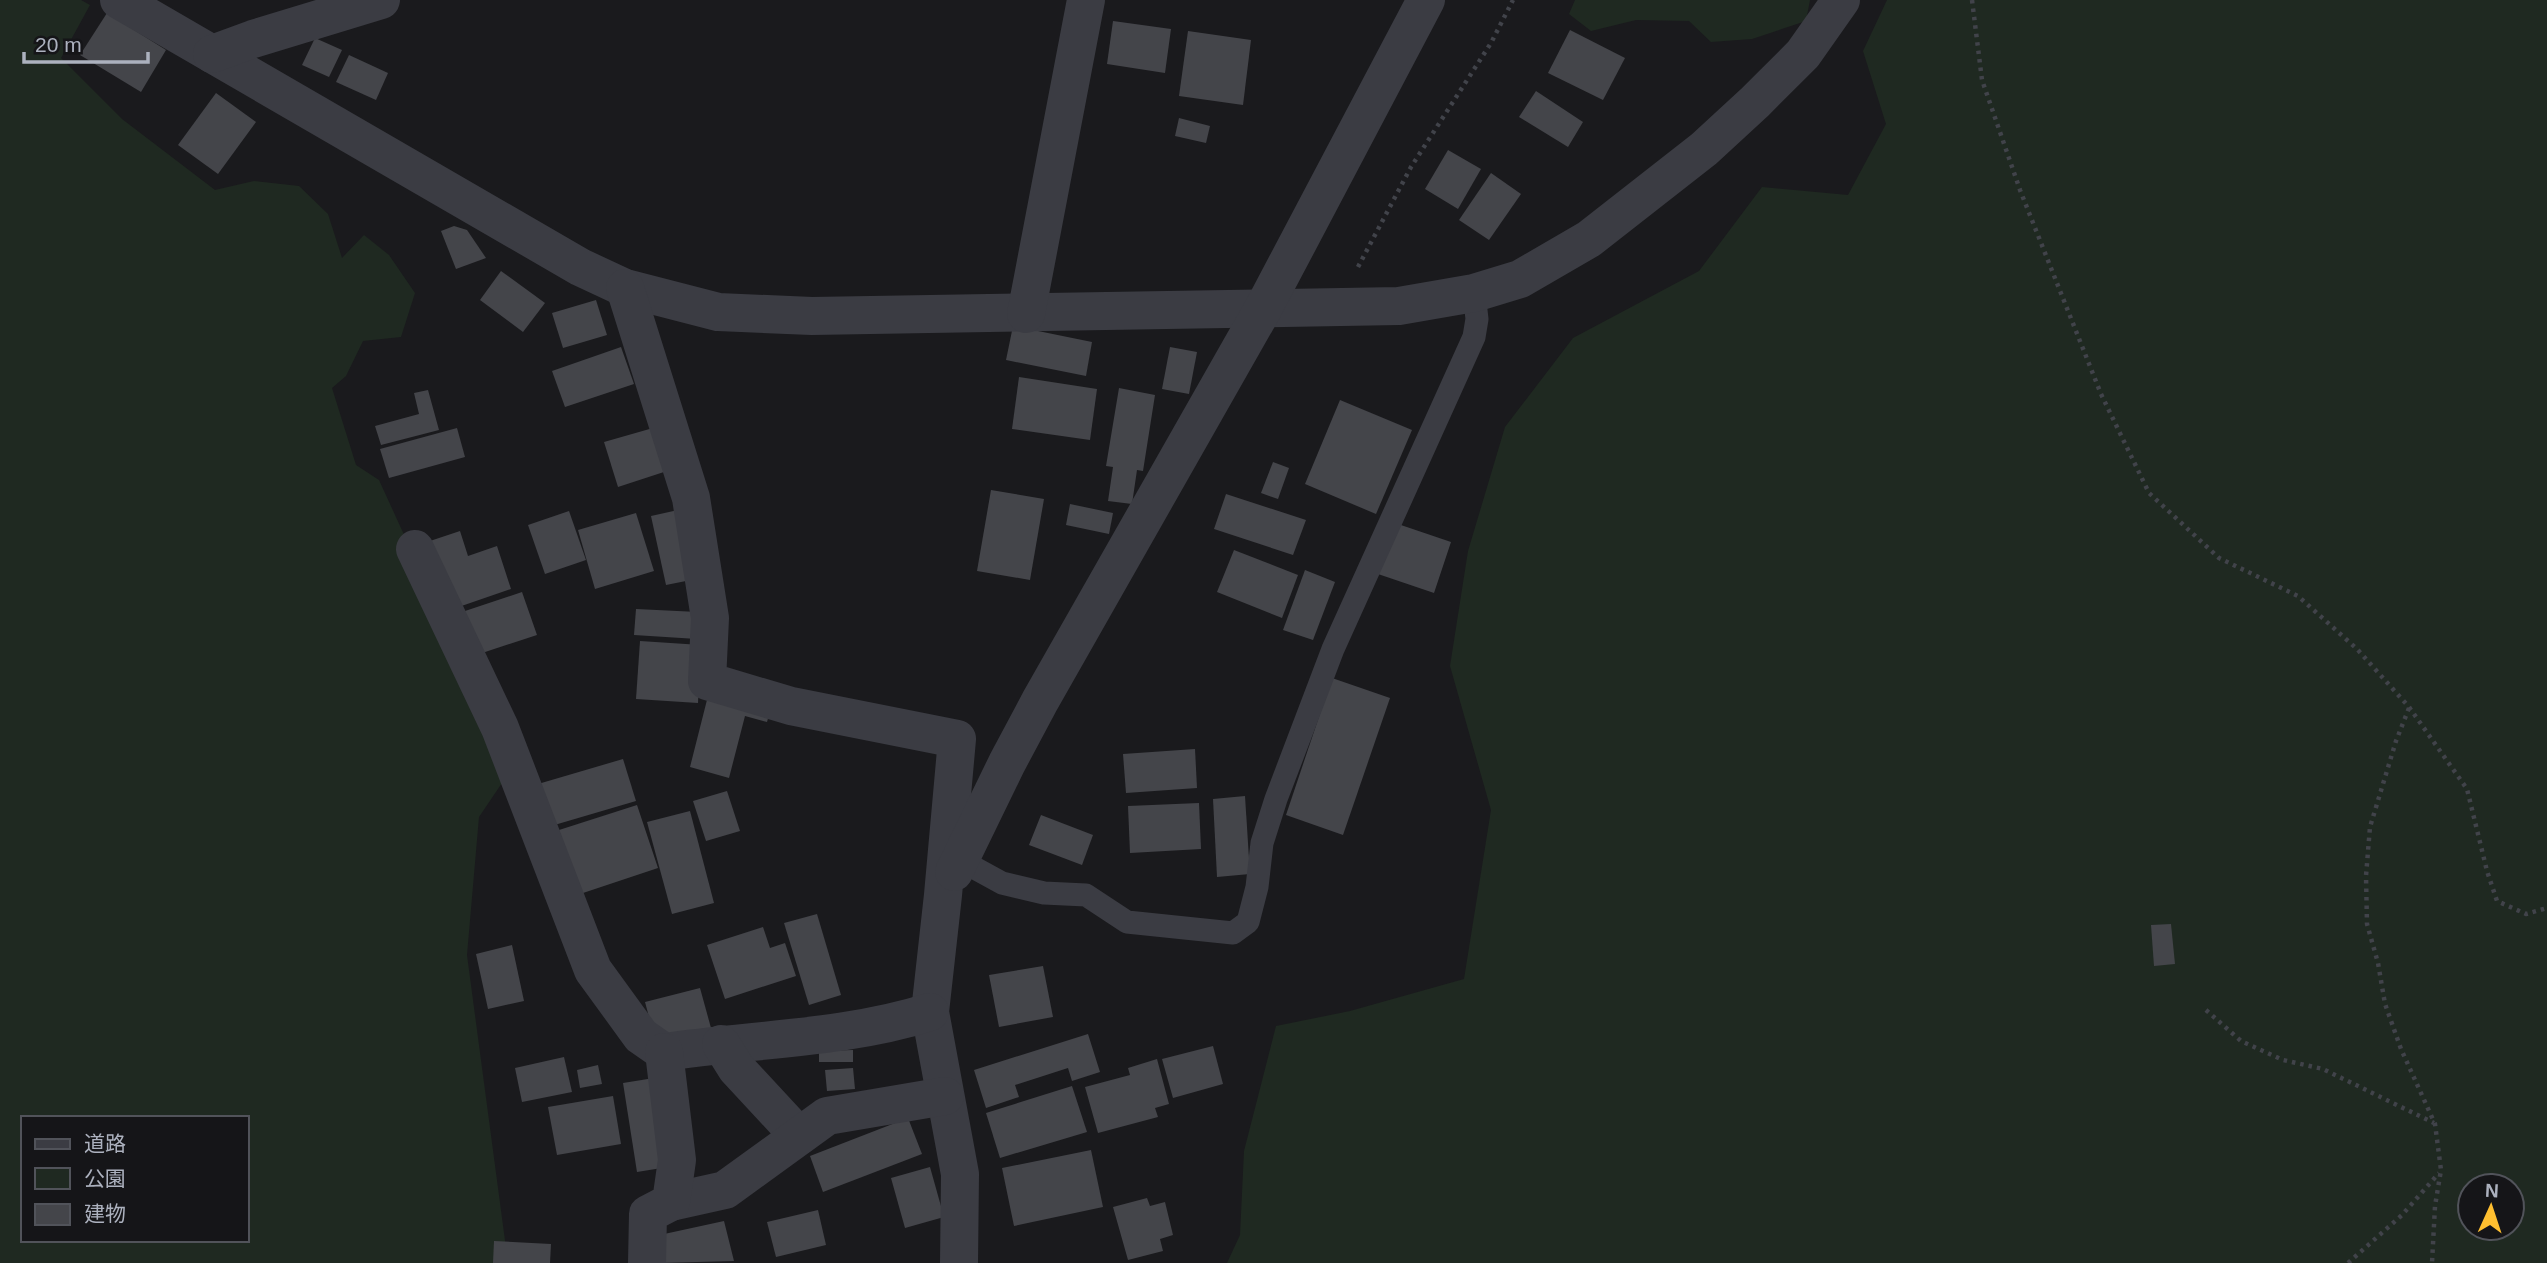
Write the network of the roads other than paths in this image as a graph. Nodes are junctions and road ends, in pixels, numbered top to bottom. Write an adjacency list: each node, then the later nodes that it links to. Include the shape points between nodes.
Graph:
1 (119, 0): 6 (street)
2 (381, 0): 6 (street)
3 (1086, 0): 10 (street)
4 (1426, 0): 9 (street)
5 (1842, 0): 8 (street, via 1803,54 1755,102 1635,205 1589,239 1520,279)
6 (212, 54): 7 (street, via 580,267)
7 (625, 288): 10 (street, via 718,312); 13 (street, via 691,498 710,618 708,681 791,706 957,739)
8 (1474, 293): 9 (street, via 1399,306); 12 (lane, via 1474,337 1333,649 1276,799 1262,843 1248,922 1233,933 1127,922 1086,895 1044,893 1002,883)
9 (1264, 307): 10 (street); 12 (street, via 1041,701)
10 (1026, 314)
11 (415, 549): 16 (street, via 500,728 593,970 641,1036)
12 (960, 860): 13 (street)
13 (943, 895): 14 (street)
14 (930, 1012): 15 (street, via 867,1028); 17 (street)
15 (721, 1044): 16 (street); 18 (street, via 736,1068)
16 (664, 1052): 19 (street, via 677,1160)
17 (945, 1096): 18 (street, via 827,1115); 21 (street, via 960,1174)
18 (799, 1136): 19 (street, via 725,1190)
19 (671, 1202): 20 (street, via 648,1214)
20 (647, 1263)
21 (959, 1263)

